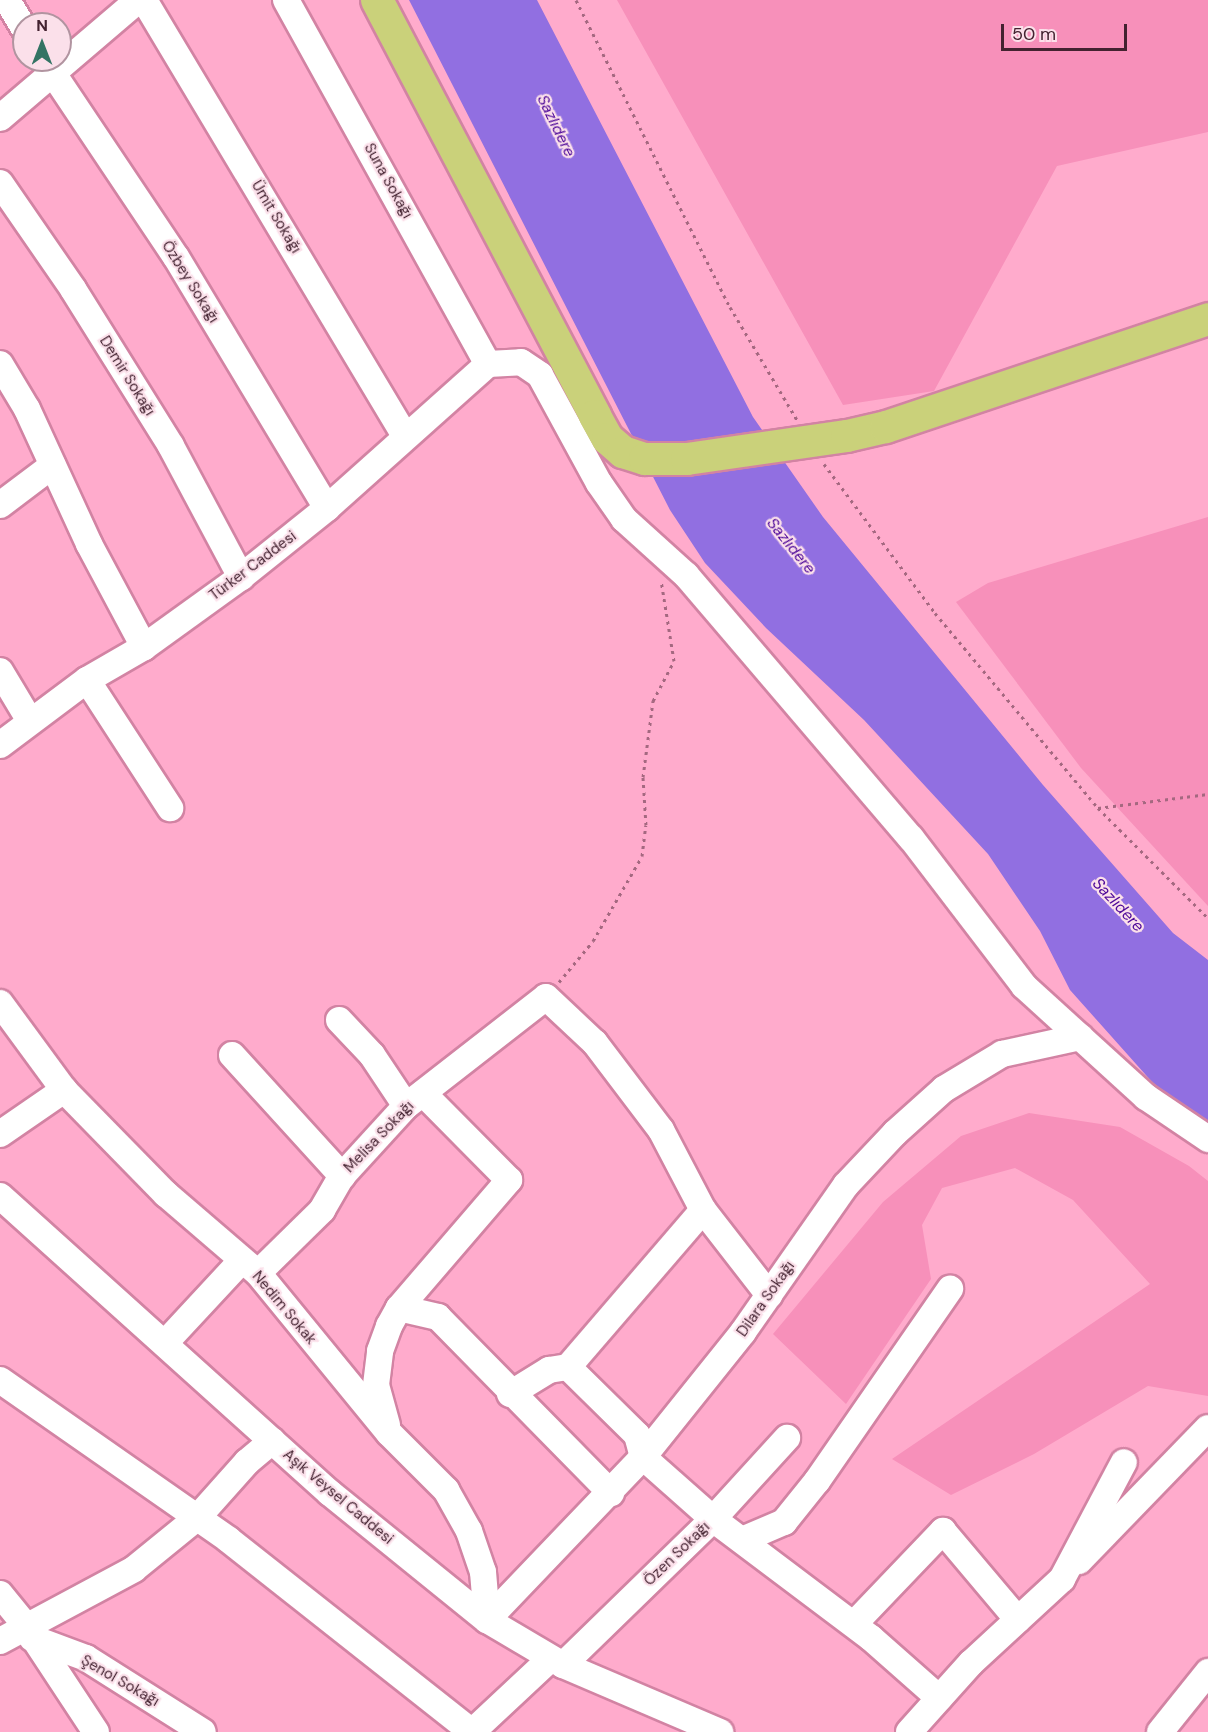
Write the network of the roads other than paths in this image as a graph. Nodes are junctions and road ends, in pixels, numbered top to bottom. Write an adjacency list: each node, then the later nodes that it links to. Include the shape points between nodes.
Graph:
1 (138, 0): 5 (street)
2 (144, 0): 13 (street, Ümit Sokağı)
3 (286, 0): 12 (street, Suna Sokağı)
4 (377, 0): 10 (main road, via 608,439 623,452 645,459 695,458 886,427)
5 (72, 49)
6 (43, 72): 8 (street)
7 (51, 72): 16 (street, Özbey Sokağı, via 176,257)
8 (0, 118)
9 (0, 183): 17 (street, Demir Sokağı, via 73,289 171,446)
10 (1208, 319)
11 (0, 364): 14 (street)
12 (488, 364): 13 (street, Türker Caddesi); 26 (street, via 521,362 540,375 599,483 624,519 686,575 903,830 1024,986)
13 (405, 436): 16 (street, Türker Caddesi)
14 (53, 465): 15 (street); 18 (street)
15 (0, 505)
16 (327, 508): 17 (street, Türker Caddesi)
17 (241, 577): 18 (street, Türker Caddesi)
18 (144, 647): 20 (street, Türker Caddesi)
19 (0, 671): 21 (street)
20 (87, 680): 21 (street, Türker Caddesi); 23 (street)
21 (30, 721): 22 (street, Türker Caddesi)
22 (0, 745)
23 (170, 808)
24 (0, 1003): 28 (street, Nedim Sokak)
25 (339, 1020): 29 (street)
26 (1080, 1037): 31 (street, via 1146,1097); 37 (street, Dilara Sokağı, via 1002,1054 944,1089 846,1185)
27 (232, 1055): 32 (street)
28 (64, 1090): 30 (street); 35 (street, Nedim Sokak, via 166,1194)
29 (415, 1100): 32 (street, Melisa Sokağı); 34 (street, Melisa Sokağı, via 546,997 595,1043 662,1130); 38 (street, via 509,1180)
30 (0, 1134)
31 (1208, 1139)
32 (342, 1176): 35 (street, Melisa Sokağı, via 322,1210)
33 (0, 1196): 39 (street, Aşık Veysel Caddesi)
34 (702, 1210): 37 (street); 40 (street)
35 (250, 1267): 39 (street, Melisa Sokağı); 44 (street, Nedim Sokak)
36 (950, 1289): 52 (street, via 818,1481 784,1522)
37 (769, 1295): 47 (street, Dilara Sokağı)
38 (399, 1308): 42 (street, via 438,1317); 44 (street, via 380,1351 376,1385)
39 (165, 1343): 46 (street, Aşık Veysel Caddesi)
40 (568, 1367): 42 (street, via 549,1370); 47 (street, via 637,1435)
41 (0, 1380): 50 (street)
42 (510, 1394): 49 (street)
43 (1208, 1428): 53 (street)
44 (389, 1433): 55 (street, Nedim Sokak, via 446,1490 469,1531 483,1572)
45 (787, 1438): 51 (street, Özen Sokağı)
46 (272, 1441): 50 (street, via 247,1462); 55 (street, Aşık Veysel Caddesi)
47 (643, 1457): 49 (street, Dilara Sokağı); 51 (street)
48 (1125, 1462): 53 (street)
49 (611, 1493): 55 (street, Dilara Sokağı)
50 (198, 1517): 58 (street, via 134,1569); 65 (street, via 367,1645)
51 (713, 1519): 52 (street); 60 (street, Özen Sokağı)
52 (742, 1539): 57 (street)
53 (1062, 1579): 56 (street)
54 (0, 1594): 58 (street)
55 (487, 1620): 60 (street, Aşık Veysel Caddesi)
56 (1018, 1620): 57 (street, via 943,1531); 62 (street)
57 (854, 1624): 62 (street)
58 (29, 1632): 59 (street); 63 (street); 64 (street, Şenol Sokağı, via 86,1658)
59 (0, 1641)
60 (556, 1662): 65 (street, Özen Sokağı); 66 (street, Aşık Veysel Caddesi)
61 (1208, 1672): 68 (street)
62 (939, 1698): 67 (street)
63 (96, 1732)
64 (203, 1732)
65 (472, 1732)
66 (720, 1732)
67 (909, 1732)
68 (1160, 1732)

